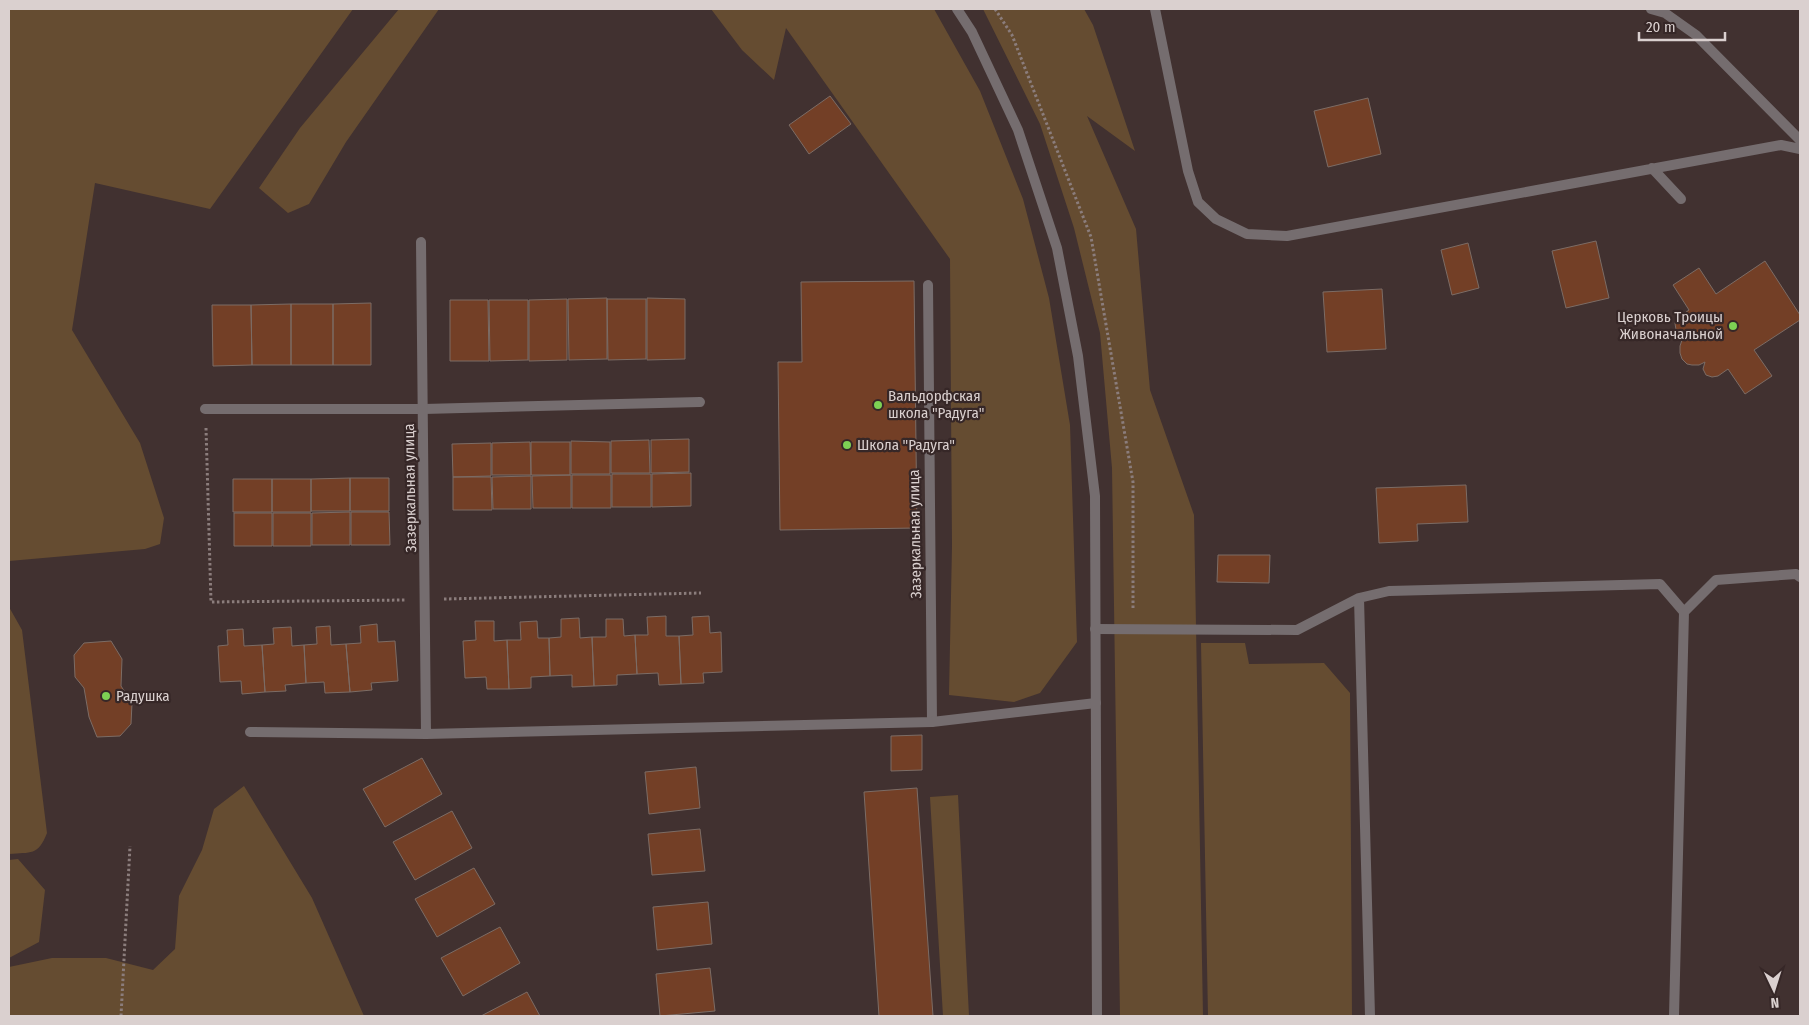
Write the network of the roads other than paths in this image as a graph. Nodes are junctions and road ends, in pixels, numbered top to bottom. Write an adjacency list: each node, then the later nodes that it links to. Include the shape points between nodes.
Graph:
1 (957, 9): 16 (street, via 972,32 1018,130 1057,248 1078,356 1094,496)
2 (1155, 9): 6 (street, via 1188,171 1198,202 1216,219 1247,234 1286,236)
3 (1651, 9): 4 (street, via 1664,13 1696,35)
4 (1800, 140)
5 (1800, 149): 6 (street, via 1781,144)
6 (1652, 168): 7 (street)
7 (1681, 199)
8 (421, 242): 12 (street, Зазеркальная улица)
9 (928, 285): 18 (street, Зазеркальная улица)
10 (700, 402): 12 (street)
11 (205, 409): 12 (street)
12 (424, 409): 20 (street, Зазеркальная улица)
13 (1800, 578): 15 (street, via 1796,574 1716,580)
14 (1359, 598): 15 (street, via 1389,591 1660,584); 16 (street, via 1297,630); 22 (street)
15 (1684, 612): 23 (street)
16 (1095, 629): 17 (street)
17 (1096, 703): 18 (street); 21 (street)
18 (932, 722): 20 (street)
19 (250, 732): 20 (street)
20 (426, 734)
21 (1097, 1016)
22 (1370, 1016)
23 (1674, 1016)

